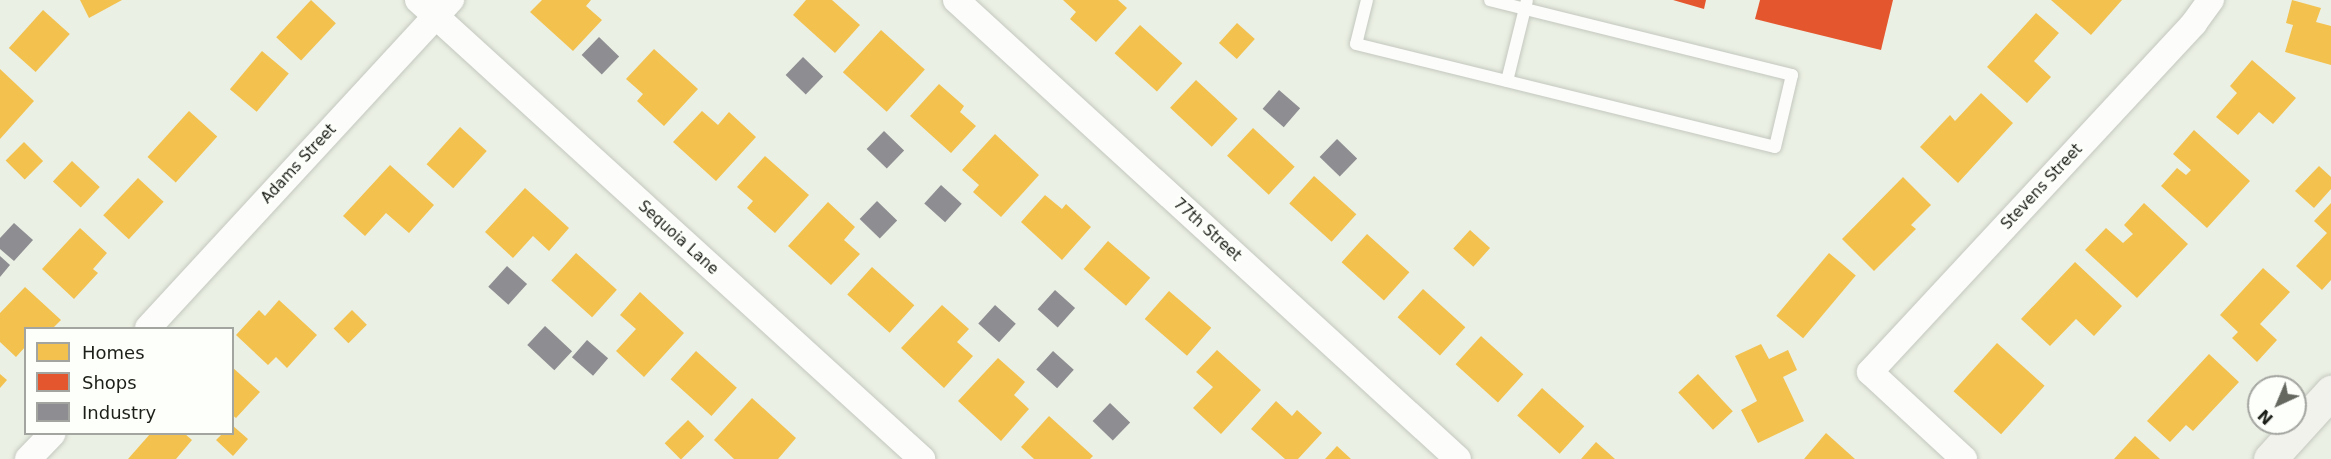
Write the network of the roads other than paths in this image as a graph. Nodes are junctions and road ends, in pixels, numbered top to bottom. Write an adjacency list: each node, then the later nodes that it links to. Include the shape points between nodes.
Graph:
1 (956, 0): 13 (street, 77th Street)
2 (1367, 0): 7 (lane, via 1356,44)
3 (1490, 0): 5 (lane)
4 (2211, 0): 14 (street, Stevens Street, via 2194,23 1870,372)
5 (1526, 4): 7 (lane); 7 (lane, via 1792,75 1778,136 1775,147)
6 (435, 6): 8 (street, Adams Street); 12 (street, Sequoia Lane)
7 (1507, 81)
8 (149, 327)
9 (2331, 392): 15 (street)
10 (51, 435): 11 (street)
11 (28, 459)
12 (922, 459)
13 (1458, 459)
14 (1964, 459)
15 (2270, 459)

